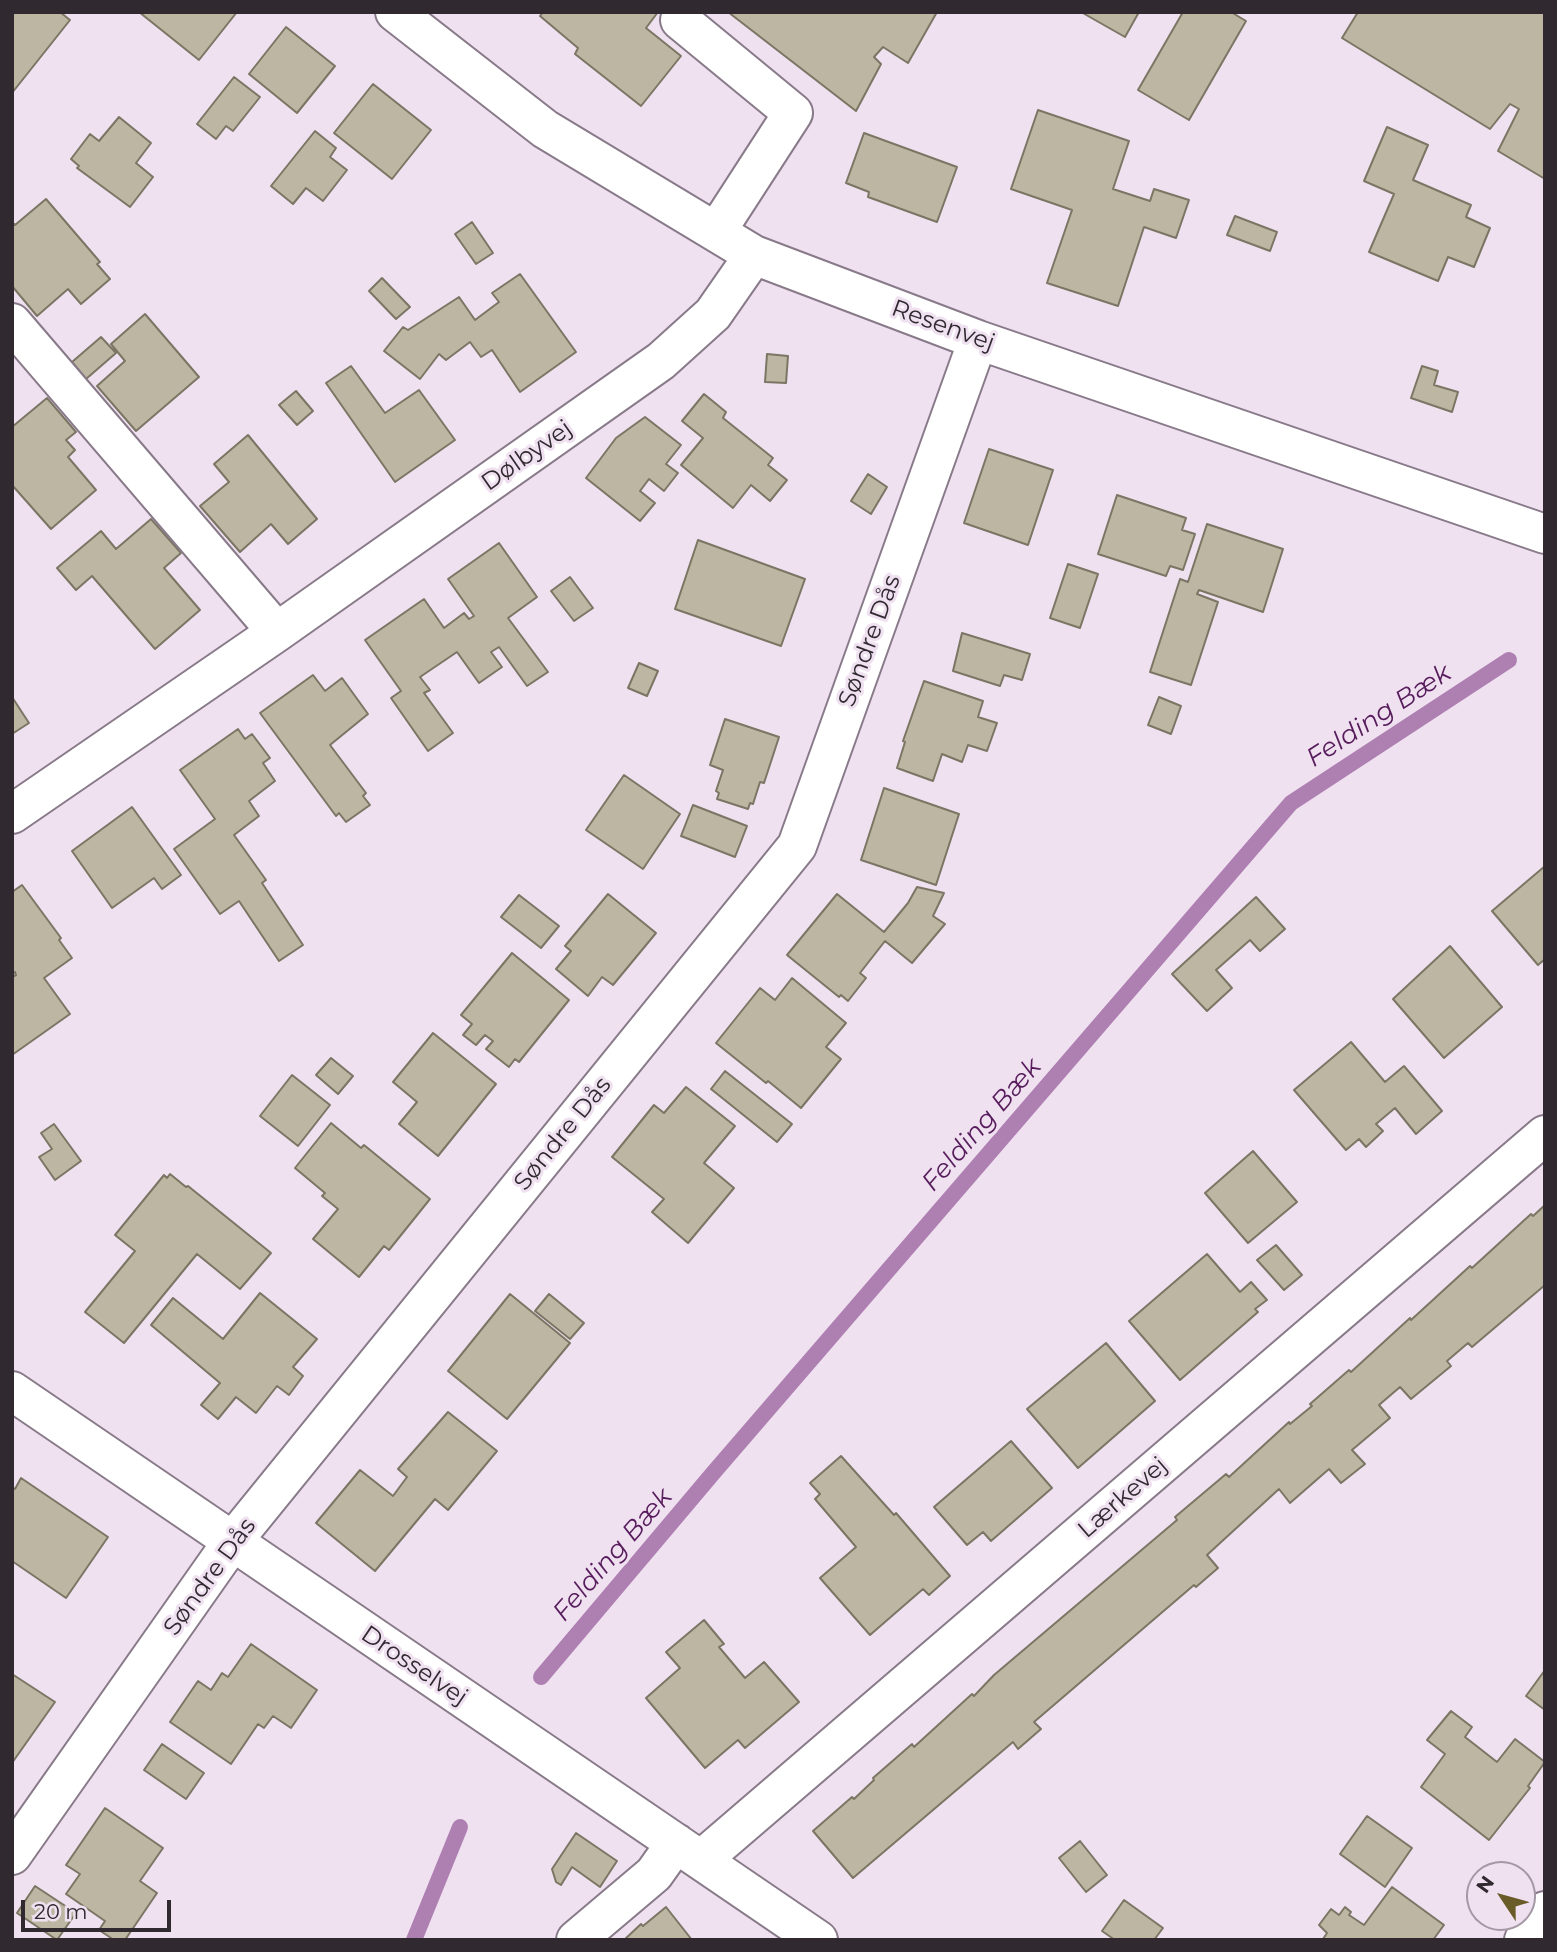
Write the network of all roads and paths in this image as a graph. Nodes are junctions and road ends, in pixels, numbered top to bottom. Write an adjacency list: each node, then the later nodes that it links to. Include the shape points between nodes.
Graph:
1 (395, 12): 3 (street, Resenvej, via 545,129)
2 (680, 20): 3 (street, via 793,113)
3 (716, 232): 4 (street, Resenvej)
4 (754, 255): 6 (street, Resenvej); 8 (street, Dølbyvej, via 713,314 661,361)
5 (12, 323): 8 (street)
6 (978, 340): 7 (street, Resenvej); 12 (street, Søndre Dås, via 797,846)
7 (1545, 534)
8 (277, 632): 9 (street, Dølbyvej)
9 (12, 814)
10 (1545, 1135): 13 (street, Lærkevej)
11 (12, 1391): 12 (street, Drosselvej)
12 (232, 1542): 13 (street, Drosselvej); 14 (street, Søndre Dås)
13 (688, 1852): 16 (street, Lærkevej, via 654,1874); 17 (street, Drosselvej)
14 (12, 1855)
15 (1545, 1911): 18 (street)
16 (576, 1940)
17 (818, 1940)
18 (1524, 1940)

